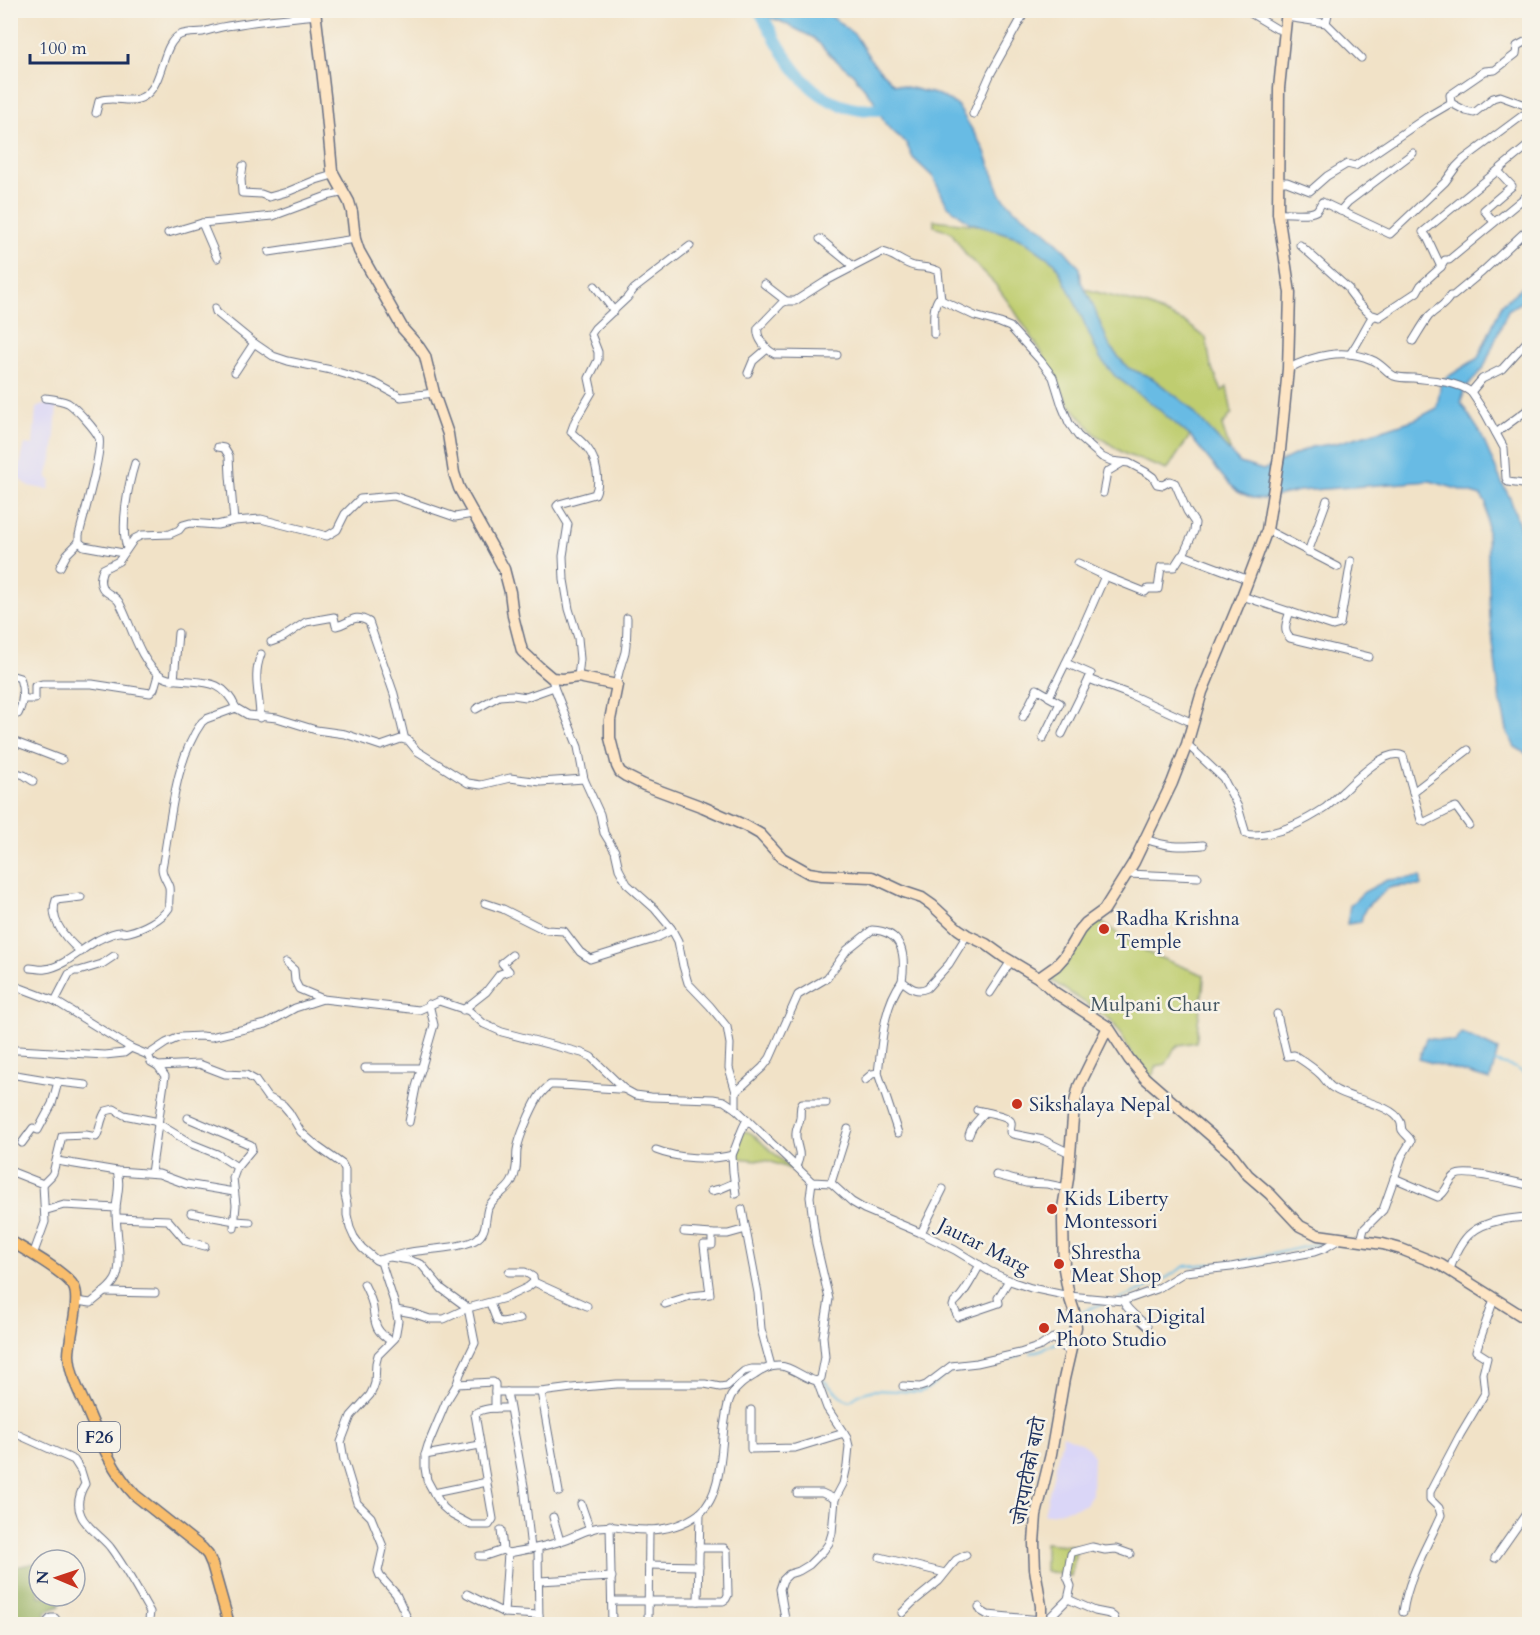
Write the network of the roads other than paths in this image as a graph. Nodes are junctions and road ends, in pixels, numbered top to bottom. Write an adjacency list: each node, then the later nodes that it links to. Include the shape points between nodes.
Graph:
1 (1026, 10): 13 (street)
2 (1245, 10): 7 (street)
3 (1329, 10): 6 (street)
4 (316, 13): 12 (street, via 181,34 171,43 149,92 133,101 104,99 99,101); 18 (street)
5 (1286, 14): 6 (street); 7 (street)
6 (1326, 23): 9 (street)
7 (1284, 31): 19 (street, via 1279,88)
8 (1530, 39): 10 (street, via 1517,46 1516,54 1496,70 1485,71 1450,94)
9 (1361, 58)
10 (1451, 103): 11 (street, via 1474,113 1500,96); 20 (street, via 1355,166 1347,164 1327,176)
11 (1530, 109): 24 (street, via 1455,167 1445,182 1390,234)
12 (96, 113)
13 (973, 114)
14 (1530, 144): 17 (street)
15 (1413, 153): 24 (street)
16 (243, 166): 18 (street, via 242,193 269,197)
17 (1498, 171): 26 (street, via 1512,186 1484,210); 37 (street, via 1423,232)
18 (333, 175): 21 (street)
19 (1279, 182): 20 (street); 25 (street)
20 (1310, 191): 23 (street)
21 (345, 192): 27 (street, via 273,216); 30 (street)
22 (1530, 193): 26 (street)
23 (1322, 202): 24 (street); 25 (street, via 1310,214)
24 (1340, 211)
25 (1278, 213): 52 (street, via 1290,293)
26 (1494, 222): 37 (street)
27 (202, 223): 29 (street); 35 (street)
28 (1530, 227): 47 (street, via 1450,296 1428,318)
29 (168, 233)
30 (355, 239): 34 (street); 56 (street, via 403,329 425,356)
31 (820, 239): 36 (street)
32 (1300, 245): 44 (street)
33 (690, 246): 43 (street, via 634,289)
34 (269, 252)
35 (217, 258)
36 (853, 266): 40 (street, via 882,252 916,267 928,266 938,271); 41 (street, via 795,301)
37 (1441, 267): 44 (street, via 1417,292 1379,317)
38 (764, 284): 41 (street)
39 (595, 286): 43 (street)
40 (941, 300): 45 (street, via 936,302); 62 (street, via 1010,327 1053,377 1077,436 1102,457)
41 (786, 301): 49 (street, via 758,328)
42 (215, 308): 48 (street)
43 (614, 311): 89 (street, via 592,331 598,360 589,378 592,392 571,432 590,450 596,465 597,490 595,495 557,506 568,524 564,580 578,638)
44 (1373, 316): 50 (street)
45 (934, 333)
46 (1530, 338): 55 (street, via 1502,369 1482,380)
47 (1413, 341)
48 (254, 343): 53 (street); 56 (street, via 273,356 375,383 401,397)
49 (767, 349): 51 (street, via 775,354); 54 (street, via 753,361)
50 (1350, 354): 52 (street, via 1314,357); 55 (street, via 1376,361 1395,376 1441,381)
51 (837, 355)
52 (1288, 369): 68 (street)
53 (235, 372)
54 (748, 373)
55 (1471, 392): 59 (street)
56 (434, 393): 66 (street, via 448,434 454,473)
57 (45, 398): 69 (street, via 69,404 99,437)
58 (1530, 408): 59 (street)
59 (1496, 433): 63 (street, via 1503,448 1508,482)
60 (218, 447): 67 (street, via 230,456)
61 (135, 463): 70 (street, via 123,534)
62 (1122, 463): 64 (street, via 1107,472); 72 (street, via 1146,472 1159,485 1175,483 1195,523)
63 (1530, 485)
64 (1103, 493)
65 (1327, 500): 71 (street)
66 (473, 514): 67 (street, via 455,517 394,496 360,498 345,514 338,530 327,536 261,519); 92 (street, via 504,569 522,651)
67 (234, 521): 70 (street, via 218,525 190,522 170,534 142,535)
68 (1267, 530): 71 (street); 78 (street)
69 (79, 542): 70 (street); 75 (street)
70 (125, 551): 88 (street, via 119,561 103,569 101,586 118,600 141,651)
71 (1308, 552): 76 (street)
72 (1183, 555): 77 (street, via 1174,567 1161,567 1158,589 1145,592); 78 (street)
73 (1351, 561): 80 (street, via 1340,624 1333,626)
74 (1078, 562): 77 (street)
75 (60, 567)
76 (1338, 567)
77 (1105, 576): 86 (street)
78 (1249, 580): 79 (street)
79 (1242, 596): 80 (street); 101 (street)
80 (1290, 611): 85 (street, via 1285,629 1290,638)
81 (627, 618): 93 (street)
82 (178, 633): 91 (street)
83 (271, 642): 105 (street, via 306,622 334,617 336,626 356,617 369,622)
84 (261, 654): 99 (street, via 256,680)
85 (1370, 657)
86 (1066, 663): 90 (street, via 1091,674); 94 (street)
87 (10, 675): 95 (street, via 20,678)
88 (158, 675): 91 (street); 95 (street, via 150,693 92,684 42,684 35,686 34,699)
89 (578, 677): 92 (street); 93 (street)
90 (1089, 679): 101 (street); 102 (street)
91 (174, 680): 96 (street, via 214,684)
92 (553, 682): 97 (street, via 526,697 499,696); 110 (street, via 578,747)
93 (617, 685): 121 (street, via 610,738 620,772 746,826 802,870 872,877 922,898)
94 (1049, 696): 100 (street, via 1037,689); 103 (street, via 1060,703)
95 (23, 699): 98 (street, via 18,714)
96 (236, 708): 99 (street); 122 (street, via 206,718 183,758 162,868 170,891 169,908 148,924 128,933 100,938)
97 (476, 709)
98 (10, 714)
99 (260, 717): 105 (street, via 345,734 381,746)
100 (1023, 717)
101 (1193, 723): 106 (street)
102 (1062, 734)
103 (1043, 738)
104 (10, 740): 108 (street)
105 (405, 740): 110 (street, via 468,783 481,785 510,778 541,782)
106 (1187, 744): 112 (street, via 1223,778 1250,836 1276,832 1308,818 1392,754 1403,756); 114 (street)
107 (1468, 750): 112 (street)
108 (62, 760)
109 (10, 771): 111 (street)
110 (584, 779): 120 (street, via 627,884)
111 (33, 781)
112 (1413, 792): 113 (street, via 1421,820 1431,820 1456,807)
113 (1469, 825)
114 (1145, 839): 115 (street, via 1172,846); 116 (street)
115 (1203, 845)
116 (1128, 874): 117 (street); 128 (street, via 1104,910 1080,930 1064,957)
117 (1198, 877)
118 (81, 897): 122 (street, via 56,900 54,906 61,931)
119 (485, 903): 120 (street, via 538,927 564,931 590,959)
120 (672, 930): 151 (street, via 688,983 727,1027 729,1068)
121 (966, 935): 125 (street); 129 (street, via 949,964 927,988 915,990)
122 (81, 952): 127 (street, via 60,964)
123 (512, 955): 136 (street, via 502,963 509,972 500,974 486,992)
124 (114, 956): 134 (street, via 69,974)
125 (1011, 961): 128 (street); 131 (street)
126 (286, 963): 133 (street, via 294,970 299,989)
127 (30, 968)
128 (1039, 978): 138 (street)
129 (902, 981): 145 (street, via 888,1009); 151 (street, via 902,947 893,936 872,930 847,950 827,978 798,995 770,1058)
130 (13, 984): 132 (street); 134 (street)
131 (990, 993)
132 (10, 999)
133 (322, 999): 135 (street, via 419,1010); 141 (street, via 294,1008 266,1024 211,1037 180,1037)
134 (55, 1001): 139 (street)
135 (429, 1004): 136 (street, via 438,1001); 144 (street, via 434,1025)
136 (463, 1010): 150 (street, via 502,1032 591,1057)
137 (1277, 1014): 174 (street, via 1287,1056 1294,1055 1346,1096 1381,1107 1400,1121 1402,1131 1411,1141)
138 (1108, 1027): 165 (street, via 1079,1086); 197 (street, via 1145,1078 1231,1153 1248,1176 1300,1226)
139 (131, 1048): 140 (street, via 124,1053 105,1055); 141 (street)
140 (10, 1050)
141 (148, 1054): 142 (street)
142 (158, 1066): 159 (street, via 165,1076); 203 (street, via 199,1064 255,1080 267,1097 283,1105 301,1132 342,1164 350,1228 362,1248)
143 (365, 1068): 144 (street)
144 (422, 1068): 158 (street)
145 (878, 1073): 147 (street); 161 (street)
146 (10, 1074): 148 (street)
147 (865, 1080)
148 (58, 1082): 149 (street); 163 (street, via 38,1130 33,1128)
149 (86, 1085)
150 (624, 1089): 153 (street, via 651,1097 724,1101); 202 (street, via 550,1085 538,1098 520,1137 514,1179 491,1202 482,1234 468,1243)
151 (736, 1092): 153 (street)
152 (826, 1103): 168 (street, via 802,1103 796,1132 800,1158)
153 (736, 1109): 157 (street)
154 (977, 1110): 155 (street)
155 (985, 1112): 162 (street, via 975,1121); 165 (street, via 1010,1119 1013,1134 1040,1139)
156 (188, 1118): 169 (street, via 251,1145)
157 (747, 1120): 166 (street); 168 (street)
158 (409, 1122)
159 (158, 1124): 167 (street, via 114,1109 106,1111 96,1137 62,1136); 169 (street); 172 (street)
160 (848, 1129): 177 (street)
161 (898, 1133)
162 (969, 1135)
163 (22, 1143)
164 (656, 1150): 166 (street, via 696,1157)
165 (1070, 1153): 180 (street)
166 (732, 1155): 176 (street)
167 (57, 1161): 170 (street); 178 (street)
168 (796, 1166): 175 (street)
169 (237, 1167): 183 (street)
170 (117, 1171): 172 (street); 185 (street)
171 (10, 1172): 178 (street)
172 (151, 1173): 183 (street)
173 (996, 1175): 180 (street)
174 (1394, 1178): 179 (street, via 1438,1197 1460,1173); 199 (street, via 1383,1210 1364,1229)
175 (812, 1182): 177 (street); 228 (street, via 816,1243 829,1299 823,1342 825,1357)
176 (734, 1183): 182 (street); 184 (street)
177 (831, 1183): 195 (street, Jautar Marg, via 864,1209)
178 (43, 1184): 201 (street, via 45,1222)
179 (1528, 1185)
180 (1066, 1188): 212 (street, via 1064,1269)
181 (943, 1189): 195 (street)
182 (711, 1191)
183 (234, 1192): 192 (street)
184 (736, 1194)
185 (116, 1208): 187 (street, via 63,1205); 190 (street)
186 (742, 1209): 193 (street)
187 (47, 1210)
188 (192, 1213): 192 (street)
189 (1530, 1216): 205 (street, via 1499,1221 1471,1232)
190 (117, 1218): 200 (street, via 168,1220 186,1241); 210 (street, via 119,1263 116,1278)
191 (250, 1222): 192 (street)
192 (234, 1225)
193 (746, 1229): 196 (street); 226 (street, via 761,1329)
194 (684, 1232): 196 (street)
195 (921, 1233): 204 (street, Jautar Marg)
196 (712, 1234): 217 (street, via 712,1245 704,1245 710,1294)
197 (1340, 1239): 199 (street); 215 (street, Jautar Marg, via 1314,1252 1188,1271 1157,1289)
198 (10, 1241): 201 (main road)
199 (1361, 1241): 205 (street, via 1401,1249)
200 (205, 1246)
201 (33, 1255): 214 (main road, via 70,1282)
202 (390, 1257): 203 (street); 219 (street, via 421,1264 442,1289)
203 (376, 1260): 220 (street, via 381,1262)
204 (980, 1266): 207 (street, Jautar Marg); 207 (street, via 954,1303 958,1317 999,1303)
205 (1450, 1269): 213 (street)
206 (509, 1272): 208 (street, via 525,1272)
207 (1009, 1280): 212 (street, Jautar Marg)
208 (534, 1282): 216 (street); 218 (street)
209 (364, 1284): 224 (street, via 378,1330)
210 (105, 1292): 211 (street); 214 (street, via 91,1303)
211 (154, 1293)
212 (1069, 1296): 215 (street, Jautar Marg); 225 (street, जोरपाटीको बाटो, via 1076,1327)
213 (1494, 1299): 222 (street); 274 (street, via 1476,1351 1487,1358 1483,1374 1485,1393 1430,1492 1430,1499 1441,1515 1413,1576)
214 (76, 1301): 282 (main road, F26, via 70,1364 94,1428 135,1495 208,1555)
215 (1123, 1301): 223 (street)
216 (490, 1303): 219 (street); 221 (street, via 497,1321)
217 (665, 1304)
218 (586, 1306)
219 (468, 1308): 220 (street, via 444,1319); 229 (street, via 475,1343)
220 (396, 1310): 224 (street, via 398,1321)
221 (520, 1319)
222 (1530, 1321)
223 (1147, 1326)
224 (391, 1341): 283 (street, via 378,1355 373,1389 351,1416 341,1442 357,1503 371,1517 382,1544 378,1571)
225 (1070, 1353): 230 (street, via 1050,1339 1041,1346 998,1359 951,1366 920,1387); 278 (street, जोरपाटीको बाटो, via 1036,1515 1034,1543)
226 (771, 1366): 227 (street); 228 (street, via 784,1366)
227 (763, 1370): 233 (street, via 744,1371 727,1386 720,1387 617,1384); 248 (street, via 743,1382 730,1400 715,1488)
228 (817, 1381): 238 (street, via 827,1408)
229 (457, 1384): 231 (street, via 493,1382); 240 (street)
230 (903, 1386)
231 (495, 1392): 232 (street); 234 (street)
232 (507, 1392): 233 (street); 235 (street)
233 (541, 1392): 242 (street)
234 (495, 1408): 235 (street); 239 (street, via 475,1414)
235 (509, 1408): 255 (street)
236 (751, 1410): 238 (street, via 751,1449 795,1448)
237 (10, 1431): 281 (street, via 74,1460 85,1484 79,1494 82,1518 123,1565 150,1612)
238 (844, 1433): 245 (street, via 849,1446 847,1466)
239 (480, 1445): 240 (street); 241 (street)
240 (425, 1455): 243 (street, via 427,1480)
241 (487, 1482): 243 (street); 243 (street, via 493,1519 489,1525 471,1525 452,1515)
242 (559, 1492)
243 (434, 1493)
244 (797, 1493): 245 (street)
245 (835, 1499): 287 (street, via 829,1543 809,1565 783,1580 780,1589)
246 (581, 1504): 252 (street)
247 (1530, 1508): 262 (street)
248 (700, 1513): 253 (street, via 668,1528); 256 (street)
249 (553, 1517): 254 (street)
250 (610, 1525): 252 (street); 253 (street); 266 (street)
251 (501, 1530): 257 (street)
252 (590, 1530): 254 (street)
253 (649, 1530): 263 (street)
254 (560, 1541): 255 (street)
255 (535, 1548): 257 (street); 267 (street)
256 (699, 1548): 264 (street); 272 (street, via 726,1549 728,1595 723,1601)
257 (506, 1552): 260 (street); 275 (street)
258 (1130, 1554): 269 (street, via 1096,1547 1073,1552 1067,1576 1071,1586)
259 (966, 1555): 265 (street)
260 (479, 1556)
261 (880, 1557): 265 (street)
262 (1496, 1558)
263 (649, 1565): 264 (street); 271 (street)
264 (699, 1566): 272 (street)
265 (945, 1573): 276 (street)
266 (612, 1577): 267 (street); 270 (street)
267 (539, 1581): 277 (street)
268 (467, 1594): 275 (street)
269 (1068, 1599): 278 (street); 288 (street, via 1110,1614)
270 (612, 1601): 271 (street); 285 (street)
271 (648, 1601): 272 (street); 286 (street)
272 (698, 1601)
273 (979, 1607): 278 (street, via 988,1615)
274 (1403, 1612)
275 (504, 1613): 277 (street)
276 (902, 1614)
277 (539, 1615): 284 (street)
278 (1041, 1623)
279 (48, 1624): 280 (street, via 48,1620 55,1618)
280 (59, 1624)
281 (151, 1624)
282 (229, 1624)
283 (412, 1624)
284 (539, 1624)
285 (612, 1624)
286 (648, 1624)
287 (786, 1624)
288 (1116, 1624)

